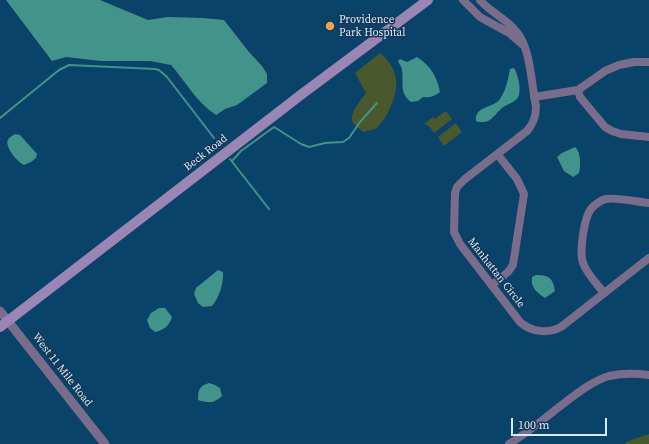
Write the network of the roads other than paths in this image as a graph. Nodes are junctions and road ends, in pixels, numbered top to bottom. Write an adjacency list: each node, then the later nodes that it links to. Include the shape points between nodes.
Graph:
1 (428, 0): 18 (main road, Beck Road)
2 (463, 0): 4 (street)
3 (483, 3): 4 (street); 5 (street)
4 (477, 14): 6 (street)
5 (502, 19): 6 (street); 7 (street, via 517,32)
6 (495, 27): 7 (street, via 509,33)
7 (525, 47): 10 (street, Manhattan Circle)
8 (649, 62): 9 (street, via 619,65 605,71)
9 (578, 90): 10 (street); 11 (street, via 580,97 605,127 621,134)
10 (534, 98): 12 (street, Manhattan Circle, via 536,114 532,126)
11 (649, 137)
12 (498, 155): 15 (street, via 518,179 524,194 513,265); 15 (street, Manhattan Circle, via 458,187 454,224 454,232 460,244)
13 (649, 203): 16 (street, via 610,198 601,201 588,213 581,257 587,272)
14 (649, 258): 16 (street, Manhattan Circle)
15 (492, 285): 16 (street, Manhattan Circle, via 525,326 548,331 561,327)
16 (604, 293)
17 (0, 311): 18 (street, West 11 Mile Road)
18 (4, 324): 20 (street, West 11 Mile Road)
19 (649, 375): 21 (street, via 620,374 598,380)
20 (105, 444)
21 (509, 444)

